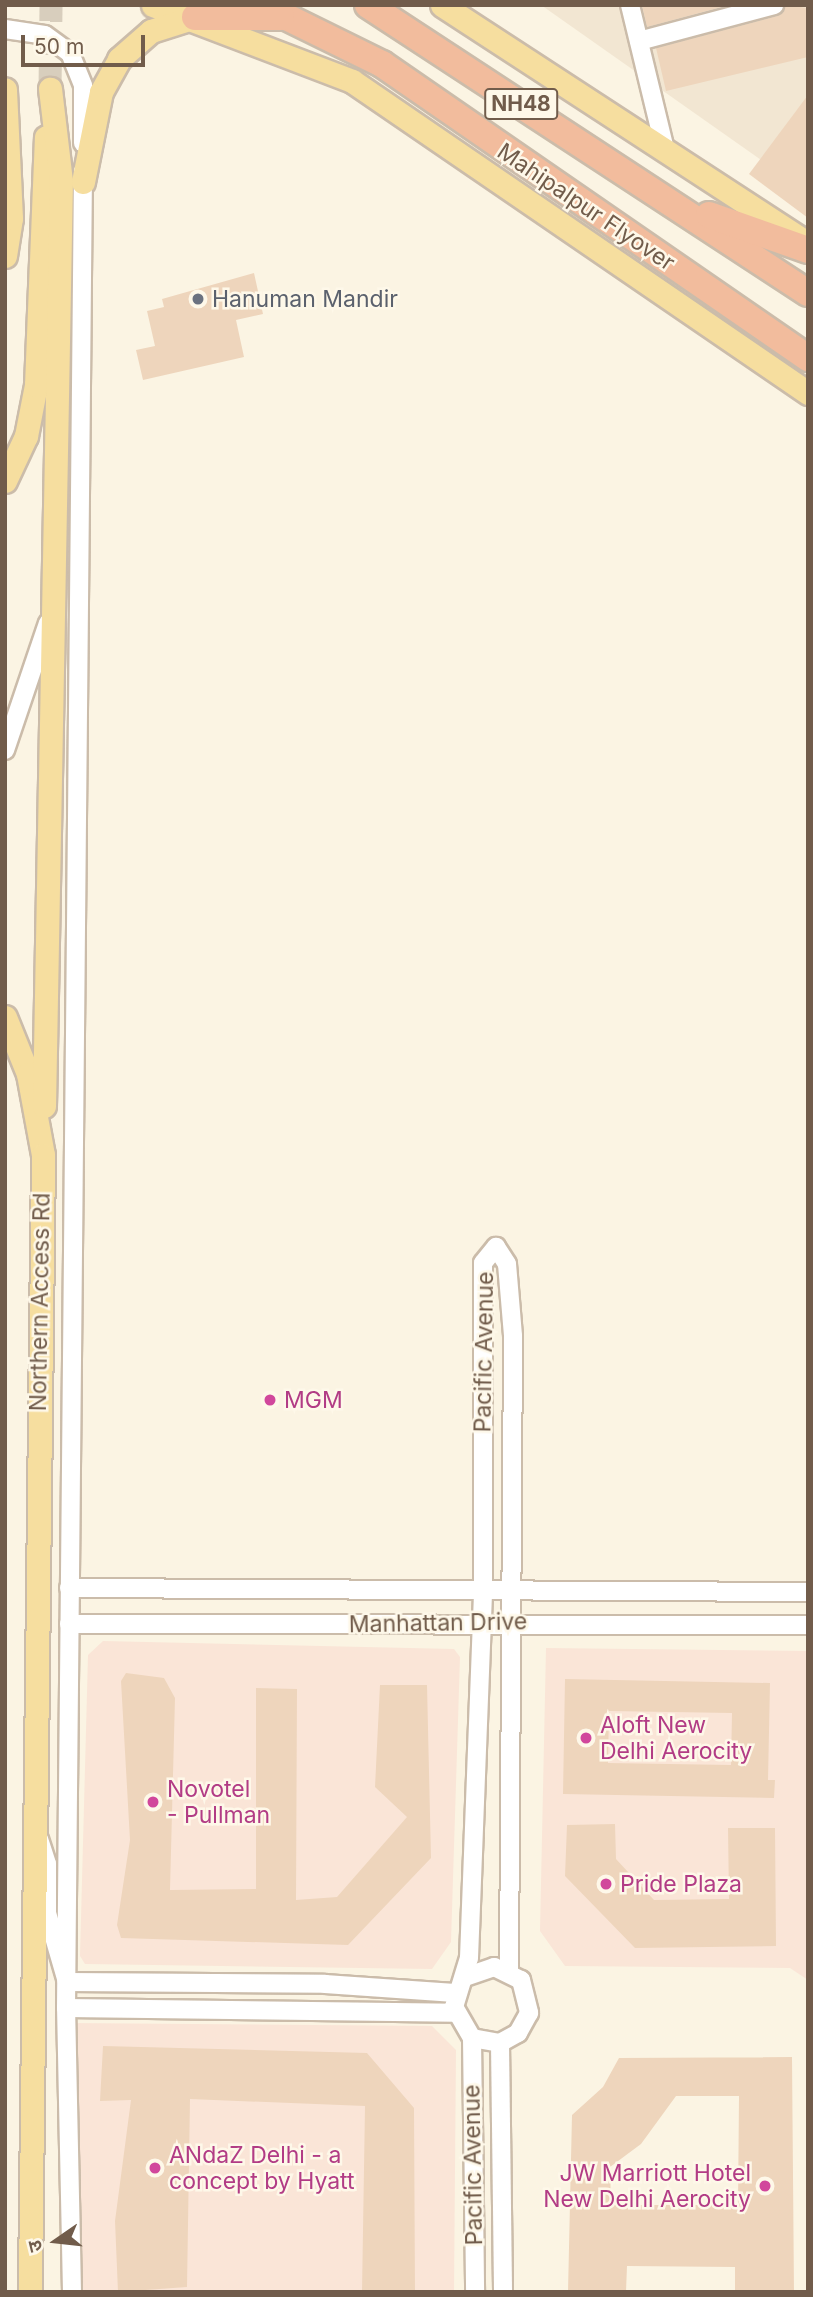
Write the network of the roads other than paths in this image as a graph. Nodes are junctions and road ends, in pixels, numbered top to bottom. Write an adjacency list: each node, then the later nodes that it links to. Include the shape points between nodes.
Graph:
1 (153, 5): 8 (main road)
2 (262, 5): 7 (highway, NH48)
3 (368, 5): 14 (highway, NH48)
4 (442, 5): 12 (main road)
5 (630, 5): 10 (street)
6 (774, 5): 10 (street)
7 (290, 17): 8 (highway); 18 (highway, Mahipalpur Flyover / NH48, via 382,64)
8 (195, 18): 13 (main road, via 151,31 119,59 101,92); 19 (main road, via 352,81)
9 (5, 29): 13 (street, via 45,35 77,63 83,86)
10 (639, 41): 12 (street)
11 (5, 89): 16 (main road, via 11,218)
12 (664, 146): 15 (main road)
13 (83, 183): 25 (street)
14 (674, 205): 15 (highway); 17 (highway, NH48)
15 (805, 238)
16 (5, 256)
17 (808, 293)
18 (808, 358)
19 (808, 393)
20 (5, 481): 21 (main road, via 26,436 36,385 40,181 50,99 61,181)
21 (58, 593): 22 (street); 24 (main road)
22 (5, 751)
23 (5, 1017): 24 (main road, Northern Access Rd, via 28,1074)
24 (43, 1155): 33 (main road, Northern Access Rd)
25 (69, 1588): 26 (street, Manhattan Drive); 31 (street)
26 (483, 1591): 27 (street, Manhattan Drive); 27 (street, Pacific Avenue, via 483,1263 496,1247 507,1264 513,1336); 29 (street, Pacific Avenue)
27 (513, 1591): 28 (street, Manhattan Drive); 30 (street, Pacific Avenue)
28 (808, 1592)
29 (481, 1620): 30 (street, Manhattan Drive); 31 (street, Manhattan Drive); 35 (street, Pacific Avenue)
30 (512, 1620): 32 (street, Manhattan Drive); 34 (street, Pacific Avenue)
31 (69, 1624): 36 (street)
32 (808, 1625)
33 (32, 1814): 36 (street, via 47,1864 47,1913); 42 (main road, Northern Access Rd)
34 (509, 1970): 35 (street, via 478,1969); 41 (street, via 526,1987 529,2013 518,2033)
35 (466, 1977): 37 (street)
36 (67, 1982): 37 (street, via 325,1984); 38 (street)
37 (455, 1993): 39 (street)
38 (66, 2008): 39 (street); 43 (street)
39 (455, 2013): 40 (street)
40 (472, 2038): 41 (street); 44 (street, Pacific Avenue)
41 (500, 2043): 45 (street, Pacific Avenue)
42 (30, 2292)
43 (72, 2292)
44 (475, 2292)
45 (503, 2292)

